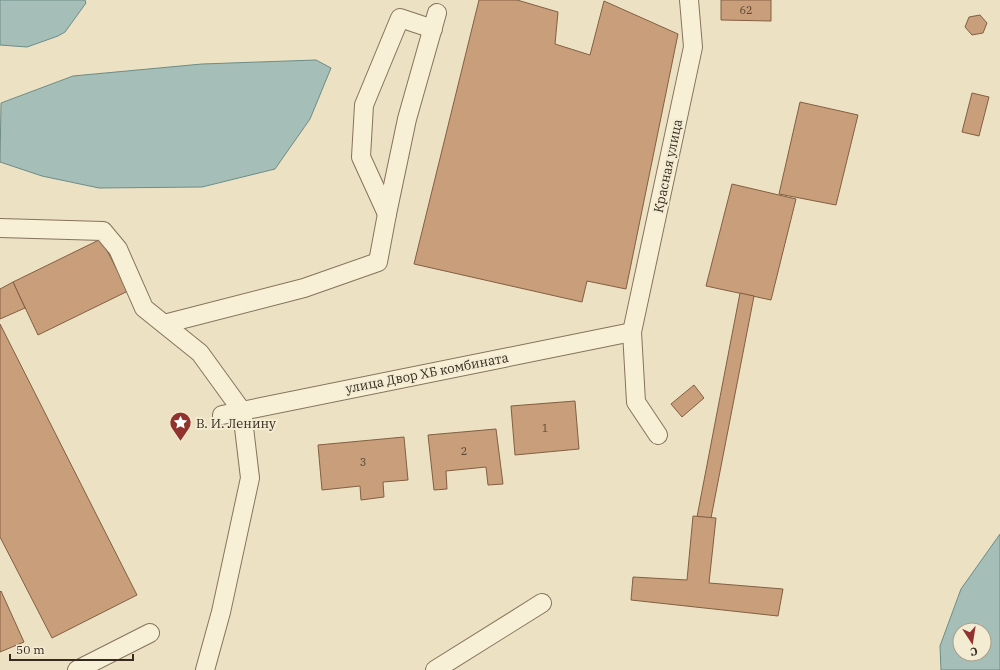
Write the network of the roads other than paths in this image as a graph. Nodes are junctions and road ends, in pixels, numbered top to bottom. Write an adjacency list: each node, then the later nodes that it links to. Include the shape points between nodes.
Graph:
1 (689, 0): 5 (street, Красная улица, via 693,47)
2 (386, 214): 2 (street, via 361,157 364,105 400,18 435,21 407,119); 4 (street, via 378,262 304,288)
3 (0, 228): 4 (street, via 103,231 118,249 144,308)
4 (164, 324): 6 (street, via 200,353)
5 (632, 332): 6 (street, улица Двор ХБ комбината); 8 (street, Красная улица, via 636,402)
6 (242, 411): 7 (street, улица Двор ХБ комбината); 12 (street, via 250,478 221,612)
7 (222, 415)
8 (658, 435)
9 (542, 603): 13 (street)
10 (150, 633): 11 (street)
11 (77, 670)
12 (205, 670)
13 (435, 670)

